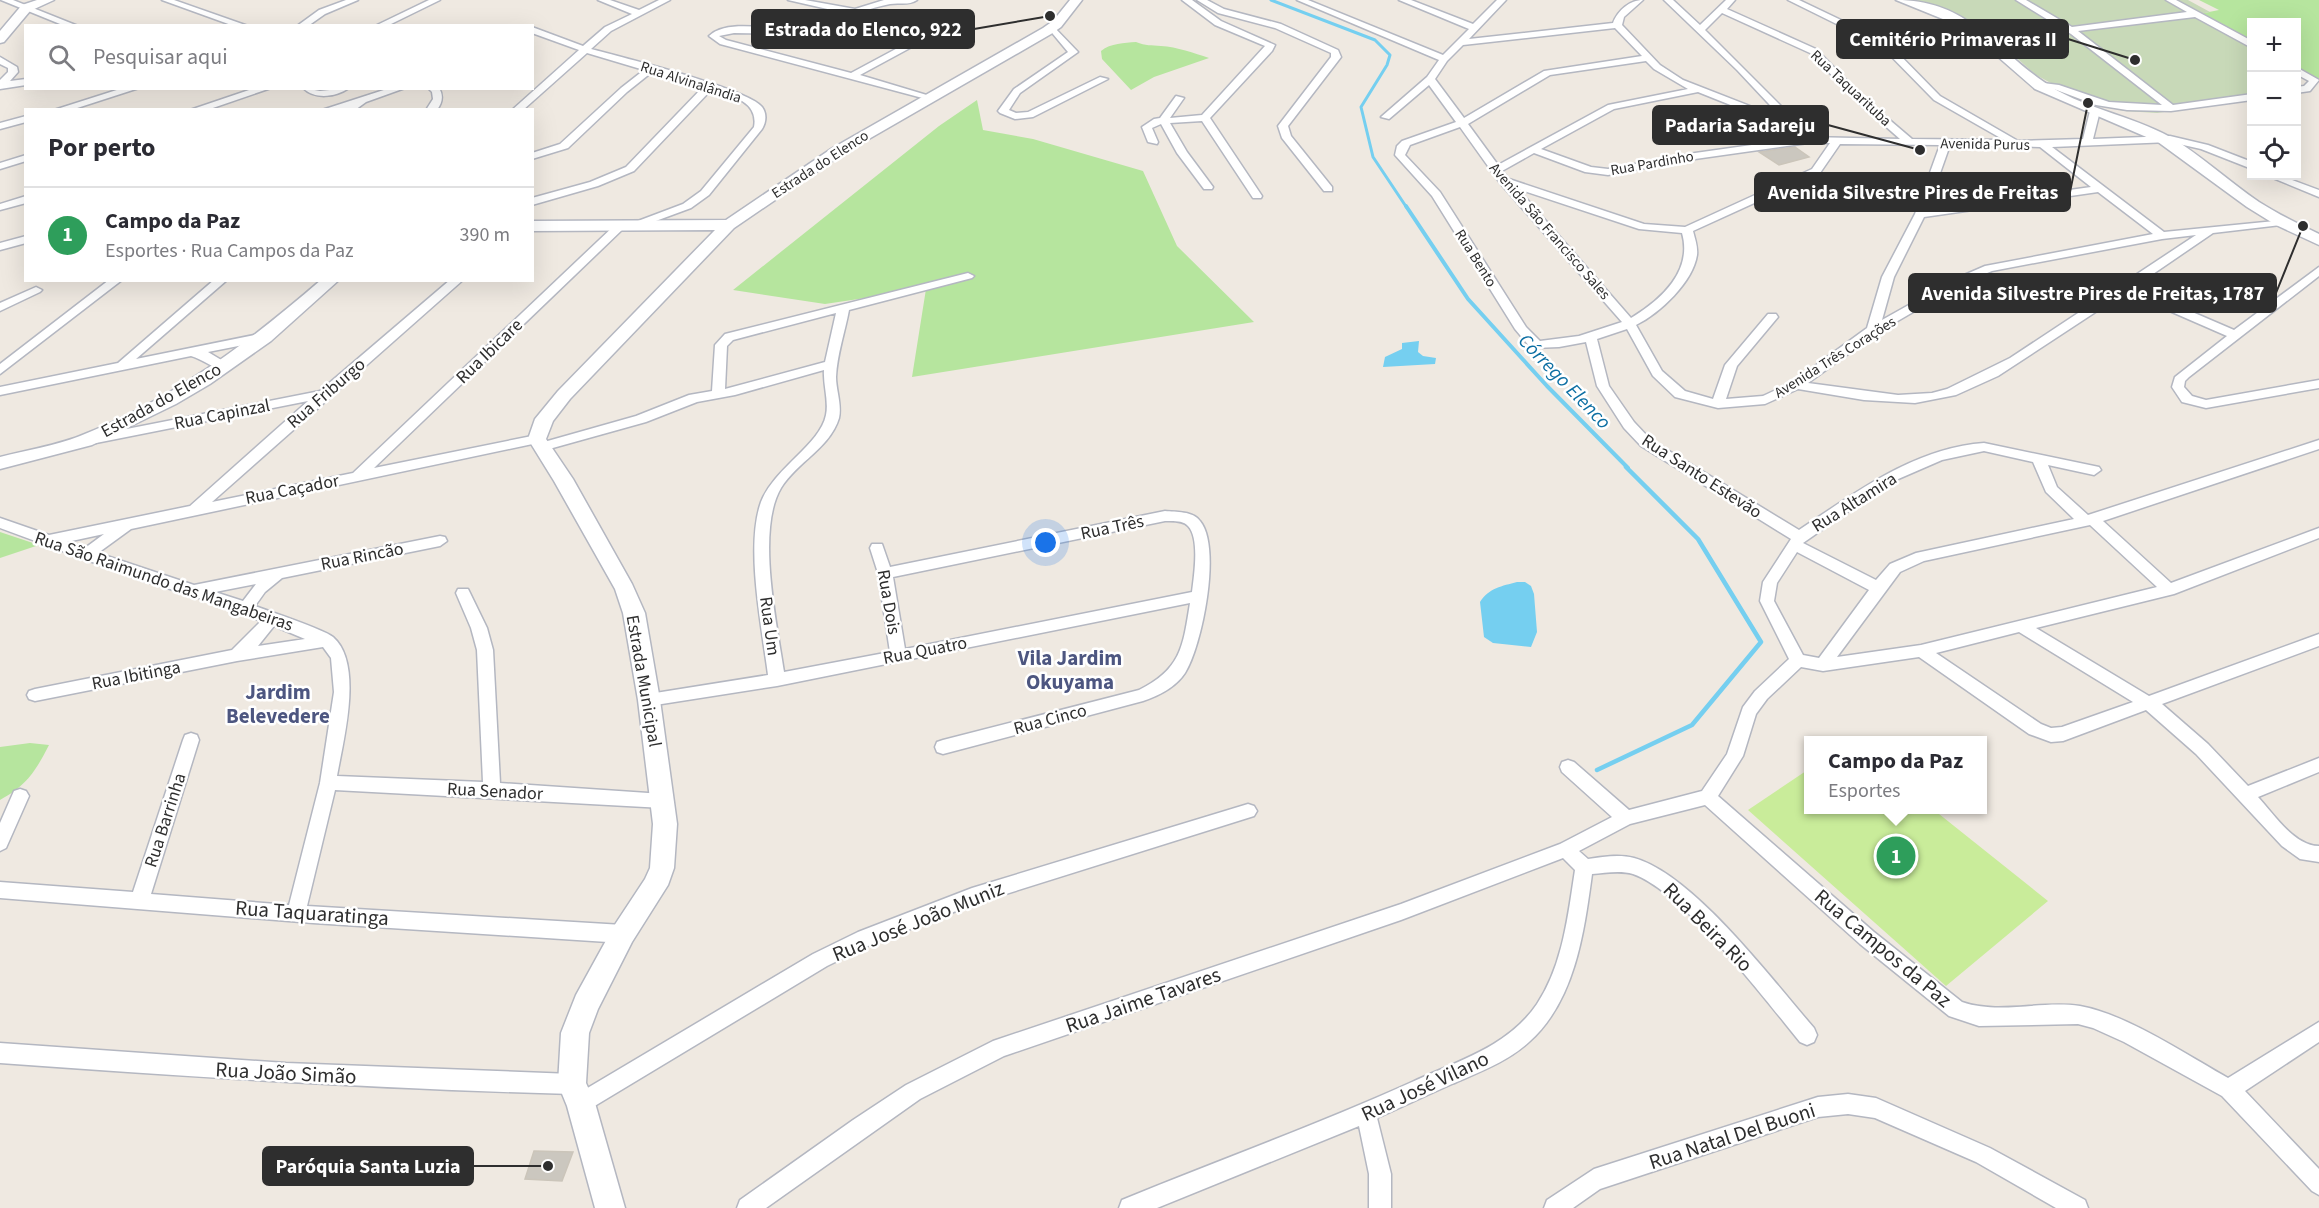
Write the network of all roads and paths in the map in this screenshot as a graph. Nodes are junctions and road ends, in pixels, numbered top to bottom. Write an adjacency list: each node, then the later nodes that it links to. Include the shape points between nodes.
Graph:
1 (5, 0): 24 (street)
2 (48, 0): 24 (street)
3 (166, 0): 31 (street)
4 (354, 0): 32 (street, via 322,12)
5 (436, 0): 33 (street)
6 (602, 0): 27 (street)
7 (666, 0): 27 (street)
8 (792, 0): 26 (street)
9 (893, 0): 10 (street); 26 (street)
10 (914, 0)
11 (1076, 0): 35 (street, Estrada do Elenco)
12 (1186, 0): 79 (street, via 1218,23 1270,45)
13 (1201, 0): 103 (street, via 1221,11 1278,26 1335,52 1336,57 1283,126 1286,136)
14 (1301, 0): 48 (street)
15 (1403, 0): 36 (street)
16 (1502, 0): 36 (street)
17 (1639, 0): 34 (street, via 1620,16)
18 (1668, 0): 39 (street)
19 (1731, 0): 25 (street)
20 (1792, 0): 92 (street, via 1884,44 1937,98)
21 (1902, 0): 55 (street, via 1969,25)
22 (2020, 0): 40 (street)
23 (2170, 0): 28 (street)
24 (26, 8): 30 (street); 42 (street)
25 (1722, 10): 39 (street); 89 (street, Rua Taquarituba, via 1813,51)
26 (855, 12): 38 (street)
27 (638, 13): 45 (street, via 608,29)
28 (2196, 14): 40 (street, via 2079,28); 44 (street)
29 (955, 20): 41 (street)
30 (69, 24)
31 (238, 24)
32 (305, 24)
33 (383, 24)
34 (1617, 25): 43 (street); 46 (street)
35 (1052, 28): 52 (street, via 1073,52 1017,91 1003,111 1015,116 1030,115); 66 (street, Estrada do Elenco)
36 (1475, 28): 43 (street)
37 (534, 31): 45 (street, Rua Alvinalândia)
38 (822, 31): 41 (street); 51 (street, via 734,30 712,36)
39 (1699, 31): 84 (street)
40 (2074, 32): 76 (street)
41 (929, 33): 51 (street)
42 (0, 39)
43 (1463, 42): 48 (street)
44 (2247, 42)
45 (583, 49): 49 (street, Rua Alvinalândia); 75 (street)
46 (1647, 58): 64 (street); 82 (street, via 1547,73)
47 (0, 60): 56 (street, via 14,72)
48 (1444, 60): 53 (street)
49 (651, 69): 57 (street, Rua Alvinalândia); 95 (street, via 564,146)
50 (2301, 73): 65 (street, via 2314,80 2307,89)
51 (852, 76): 66 (street)
52 (1104, 79)
53 (1430, 79): 78 (street); 82 (street, Avenida São Francisco Sales)
54 (24, 82): 56 (street)
55 (2038, 84): 76 (street, via 2052,84 2106,104 2140,110); 77 (street)
56 (2, 85)
57 (708, 86): 108 (street, via 630,169); 114 (street, Rua Alvinalândia, via 750,101 758,108 759,126 705,193 687,206)
58 (128, 90): 70 (street)
59 (258, 90): 71 (street)
60 (308, 90): 61 (street, via 320,94)
61 (337, 90)
62 (395, 90): 69 (street)
63 (435, 90): 74 (street, via 438,101)
64 (1695, 90): 84 (street); 94 (street, via 1611,107)
65 (2301, 90)
66 (927, 98): 112 (street, Estrada do Elenco, via 812,168)
67 (1179, 98): 81 (street)
68 (2247, 98): 76 (street)
69 (363, 100): 72 (street); 73 (street)
70 (66, 108)
71 (201, 108)
72 (334, 108)
73 (351, 108)
74 (433, 108)
75 (519, 108)
76 (2171, 108)
77 (2095, 111): 85 (street); 90 (street)
78 (1386, 117)
79 (1205, 118): 81 (street); 106 (street)
80 (24, 120): 83 (street)
81 (1164, 121): 88 (street, via 1147,127); 102 (street)
82 (1462, 123): 99 (street, Avenida São Francisco Sales); 136 (street, Rua Bento, via 1411,140 1402,146 1400,155 1436,194 1528,338 1540,345)
83 (0, 126)
84 (1797, 128): 86 (street)
85 (2163, 139): 90 (street, Avenida Purus); 97 (street, Avenida Purus, via 2204,147); 111 (street)
86 (1808, 140): 87 (street, Avenida Purus); 94 (street, Rua Pardinho, via 1608,172 1589,170)
87 (1837, 141): 89 (street, Avenida Purus); 115 (street, via 1816,171)
88 (1153, 142)
89 (1910, 142): 91 (street, Avenida Purus)
90 (2087, 143): 93 (street, Avenida Purus)
91 (1945, 144): 92 (street, Avenida Purus); 110 (street)
92 (2017, 144): 93 (street, Avenida Purus)
93 (2042, 144): 104 (street)
94 (1534, 150): 99 (street)
95 (534, 155)
96 (24, 160): 98 (street)
97 (2247, 164)
98 (0, 166)
99 (1496, 170): 100 (street, Avenida São Francisco Sales)
100 (1504, 180): 115 (street, via 1643,227); 132 (street, Avenida São Francisco Sales)
101 (2283, 180): 105 (street)
102 (1208, 187)
103 (1328, 189)
104 (2098, 189): 110 (street); 117 (street)
105 (2319, 194)
106 (1257, 196)
107 (24, 200): 109 (street)
108 (534, 201)
109 (0, 207)
110 (1920, 214): 133 (street, via 1888,277)
111 (2281, 222): 116 (street, Avenida Três Corações); 118 (street)
112 (729, 225): 114 (street); 151 (street, via 558,402 544,419)
113 (534, 226): 114 (street)
114 (627, 226): 156 (street, Rua Ibicare)
115 (1687, 230): 132 (street, Rua Bento, via 1694,250 1673,291 1655,309)
116 (2210, 231): 117 (street, Avenida Três Corações); 127 (street)
117 (2162, 236): 133 (street, Avenida Três Corações, via 1989,268)
118 (2319, 240)
119 (24, 241): 120 (street)
120 (0, 248)
121 (2319, 270): 134 (street)
122 (968, 276): 130 (street)
123 (114, 282): 141 (street)
124 (220, 282): 139 (street)
125 (329, 282): 135 (street, Estrada do Elenco)
126 (456, 282): 145 (street, Rua Friburgo)
127 (2124, 287): 134 (street); 143 (street, via 2012,362 1943,395 1879,396)
128 (36, 290): 129 (street)
129 (0, 307)
130 (843, 309): 138 (street, Rua Um); 146 (street, via 729,337 721,345)
131 (1772, 317): 148 (street, via 1731,365)
132 (1630, 324): 136 (street, Rua Bento); 148 (street, Avenida Três Corações, via 1657,373 1671,387 1688,397)
133 (1874, 330): 143 (street, Avenida Três Corações)
134 (2236, 335): 142 (street, via 2179,380 2178,387 2187,399 2206,404)
135 (265, 337): 137 (street); 140 (street, Estrada do Elenco)
136 (1591, 338): 162 (street, Rua Santo Estevão, via 1603,386 1646,443)
137 (190, 351): 139 (street); 140 (street, via 208,356)
138 (831, 364): 146 (street, Rua Caçador); 184 (street, Rua Um, via 831,424 775,487 764,518 762,573)
139 (122, 365): 144 (street)
140 (224, 367): 147 (street, Estrada do Elenco)
141 (0, 370)
142 (2319, 384)
143 (1797, 385): 148 (street, Avenida Três Corações, via 1765,400)
144 (0, 391)
145 (324, 394): 149 (street, Rua Capinzal); 157 (street, Rua Friburgo)
146 (718, 394): 151 (street, Rua Caçador, via 642,419)
147 (170, 400): 149 (street, via 170,418); 150 (street, Estrada do Elenco)
148 (1718, 404)
149 (177, 424): 150 (street, Rua Capinzal)
150 (85, 441): 154 (street, Estrada do Elenco)
151 (539, 443): 156 (street, Rua Caçador); 186 (street, Estrada Municipal, via 626,589)
152 (2319, 444): 158 (street)
153 (2039, 459): 155 (street, Rua Altamira); 158 (street, via 2050,489); 162 (street, Rua Altamira, via 1984,447 1938,457 1884,480)
154 (0, 463)
155 (2094, 470)
156 (358, 476): 157 (street, Rua Caçador)
157 (196, 508): 160 (street, Rua Caçador)
158 (2089, 520): 169 (street, via 1921,557 1895,568); 171 (street)
159 (0, 523): 163 (street, Rua São Raimundo das Mangabeiras)
160 (130, 523): 163 (street, Rua Caçador); 166 (street)
161 (2319, 534): 171 (street)
162 (1796, 540): 169 (street, Rua Santo Estevão); 182 (street, via 1770,582 1767,601)
163 (47, 541): 166 (street, Rua São Raimundo das Mangabeiras)
164 (440, 541): 167 (street, Rua Rincão)
165 (878, 548): 168 (street, Rua Dois)
166 (86, 555): 170 (street, Rua São Raimundo das Mangabeiras)
167 (283, 571): 170 (street, Rua Rincão); 174 (street, Rua Rincão, via 260,588)
168 (885, 573): 173 (street, Rua Três, via 1165,516 1195,524 1201,536 1204,551); 181 (street, Rua Dois)
169 (1878, 588): 183 (street)
170 (197, 590): 174 (street, Rua São Raimundo das Mangabeiras)
171 (2169, 590): 176 (street)
172 (463, 593): 193 (street, via 485,650)
173 (1199, 596): 181 (street, Rua Quatro); 189 (street, Rua Cinco, via 1187,653 1179,670 1165,684 1143,695)
174 (246, 608): 175 (street, Rua São Raimundo das Mangabeiras)
175 (271, 619): 178 (street, Rua São Raimundo das Mangabeiras); 180 (street)
176 (2022, 627): 179 (street); 187 (street)
177 (2319, 640): 187 (street)
178 (327, 641): 180 (street, Rua Ibitinga); 192 (street, via 339,657 342,692)
179 (1921, 651): 183 (street); 187 (street, via 2042,733 2063,734)
180 (237, 655): 185 (street, Rua Ibitinga)
181 (898, 656): 184 (street, Rua Quatro)
182 (1798, 660): 183 (street); 196 (street, via 1749,712 1735,756)
183 (1823, 665)
184 (777, 680): 186 (street, Rua Quatro)
185 (35, 695)
186 (649, 700): 197 (street, Estrada Municipal)
187 (2148, 704): 194 (street, via 2202,749)
188 (191, 740): 205 (street, Rua Barrinha)
189 (943, 747)
190 (2319, 765): 194 (street)
191 (1568, 767): 199 (street)
192 (328, 783): 193 (street, Rua Senador); 206 (street)
193 (492, 790): 197 (street, Rua Senador)
194 (2245, 795): 202 (street, via 2299,850)
195 (20, 796): 200 (street)
196 (1708, 797): 199 (street); 211 (street, Rua Campos da Paz, via 1867,938 1956,1009 1979,1017 2059,1015 2095,1019)
197 (663, 801): 207 (street, Estrada Municipal, via 666,824 662,868)
198 (1248, 811): 212 (street, Rua José João Muniz, via 972,896 865,938)
199 (1626, 818): 201 (street)
200 (0, 843)
201 (1566, 849): 203 (street); 216 (street, Rua Jaime Tavares, via 1401,912 1000,1048 913,1092)
202 (2319, 854)
203 (1584, 867): 209 (street, Rua Beira Rio, via 1633,866 1670,885 1743,959); 213 (street, Rua José Vilano, via 1565,968 1548,1004 1529,1029 1501,1051)
204 (0, 890): 205 (street, Rua Taquaratinga)
205 (140, 900): 206 (street, Rua Taquaratinga)
206 (296, 913): 207 (street, Rua Taquaratinga)
207 (623, 934): 212 (street, Estrada Municipal, via 586,1004 576,1033)
208 (2319, 1031): 211 (street)
209 (1807, 1035)
210 (0, 1053): 212 (street, Rua João Simão)
211 (2229, 1089): 214 (street, Rua Campos da Paz)
212 (576, 1093): 215 (street, Estrada Municipal)
213 (1366, 1114): 217 (street, Rua José Vilano); 218 (street, via 1380,1174)
214 (2319, 1184)
215 (610, 1208)
216 (748, 1208)
217 (1130, 1208)
218 (1380, 1208)
219 (1555, 1208): 220 (street, Rua Natal Del Buoni, via 1594,1180 1818,1107 1848,1104 1876,1108 1983,1155)
220 (2077, 1208)

